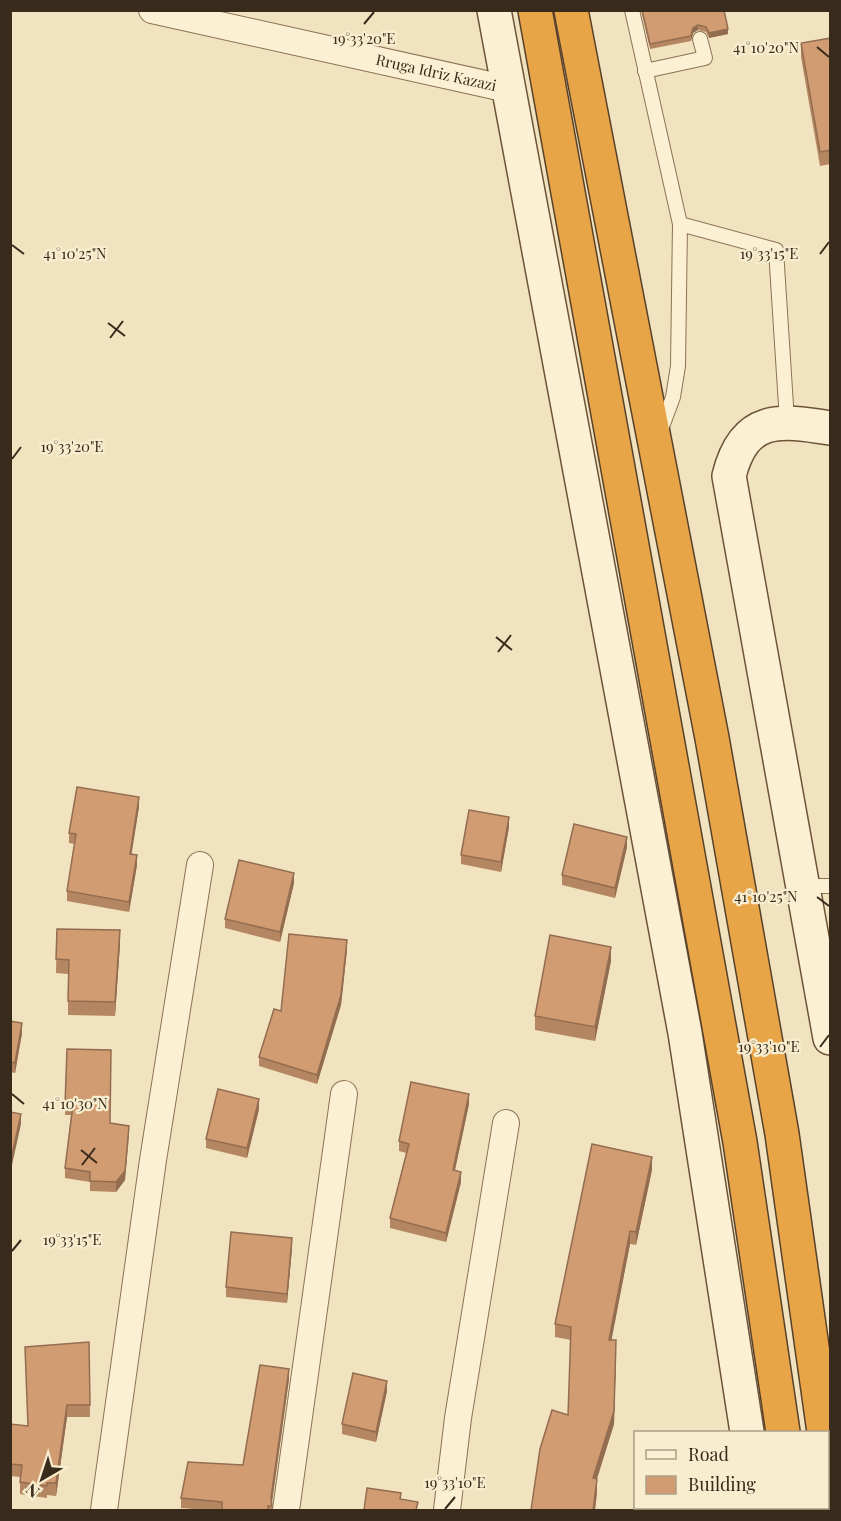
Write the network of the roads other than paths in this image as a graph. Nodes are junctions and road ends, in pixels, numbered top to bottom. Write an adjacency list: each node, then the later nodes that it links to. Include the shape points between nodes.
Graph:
1 (152, 10): 8 (street, Rruga Idriz Kazazi)
2 (494, 10): 8 (street)
3 (535, 10): 19 (highway, via 740,1142)
4 (571, 10): 12 (highway)
5 (632, 10): 7 (lane)
6 (700, 39): 7 (lane, via 705,58)
7 (645, 71): 9 (lane)
8 (508, 89): 18 (street, via 685,1033)
9 (680, 224): 10 (lane, via 776,250); 12 (lane, via 678,366 673,397)
10 (787, 421): 11 (street); 14 (street, via 760,429 744,440 734,456 729,476)
11 (831, 428)
12 (655, 442): 20 (highway, via 782,1134)
13 (200, 865): 21 (street, via 153,1160)
14 (816, 886): 15 (street)
15 (831, 1038)
16 (344, 1094): 22 (street)
17 (506, 1123): 23 (street)
18 (747, 1431)
19 (783, 1431)
20 (824, 1431)
21 (104, 1510)
22 (286, 1510)
23 (447, 1510)

